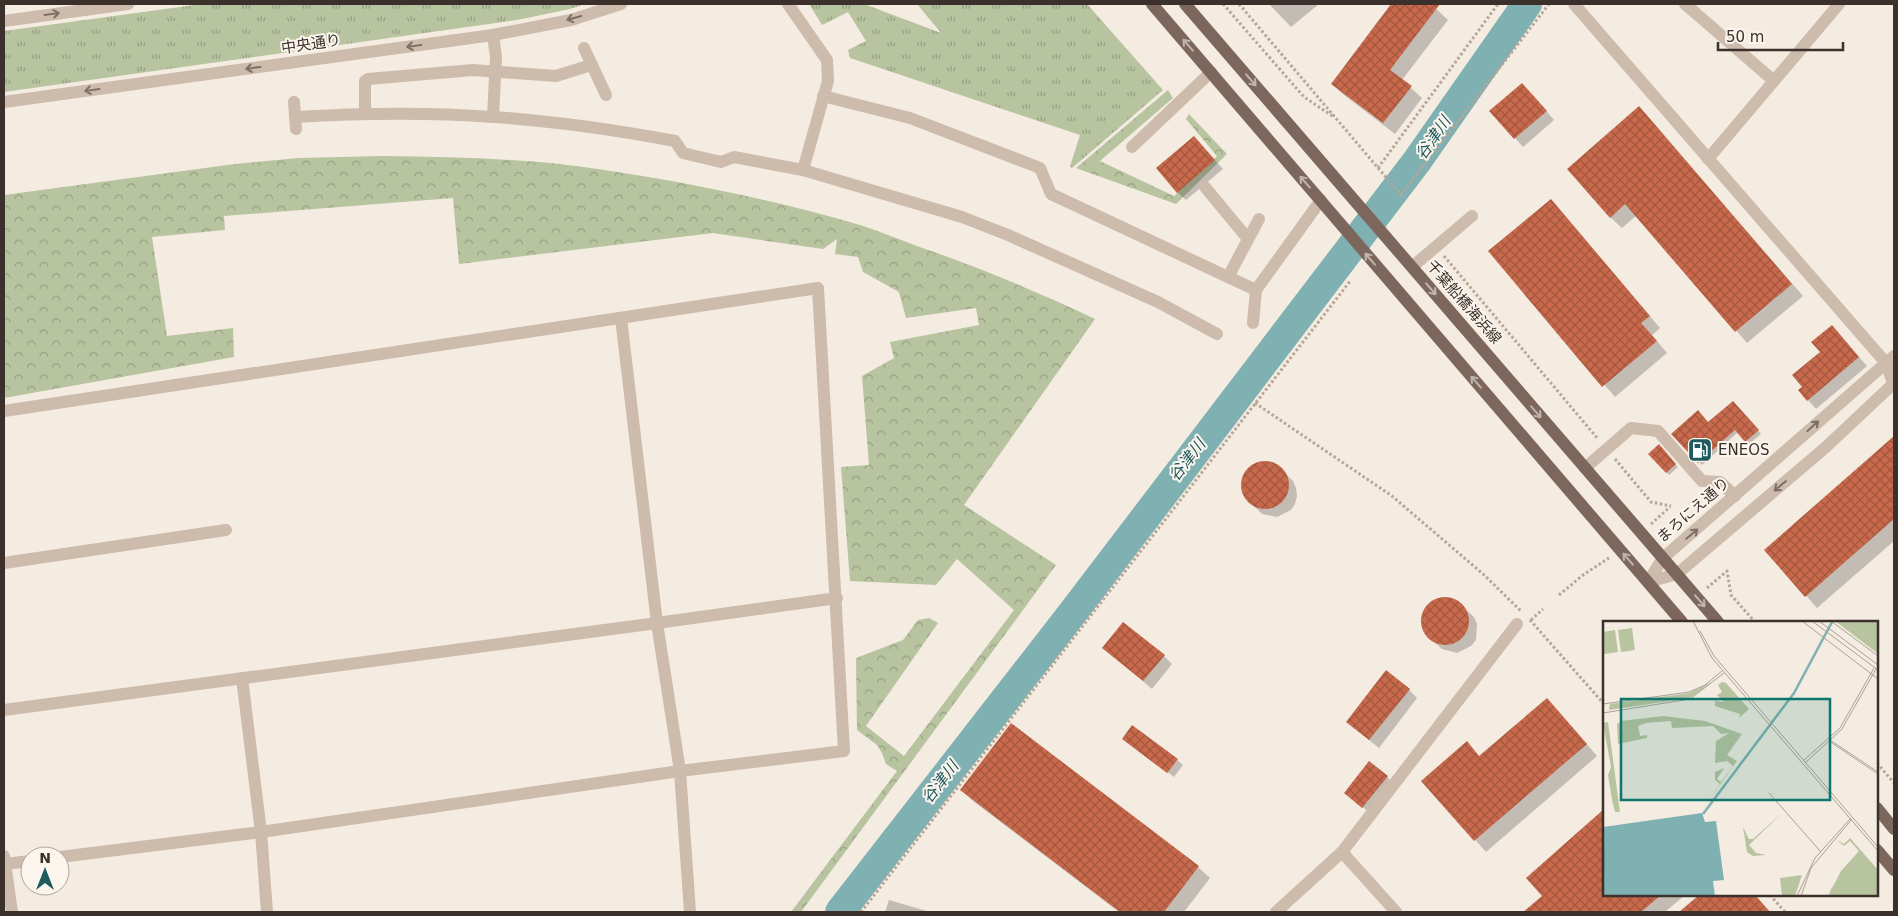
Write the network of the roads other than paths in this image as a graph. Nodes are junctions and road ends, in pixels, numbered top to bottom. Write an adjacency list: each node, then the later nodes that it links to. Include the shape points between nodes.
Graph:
1 (128, 4): 9 (street, one-way to 1)
2 (621, 4): 10 (street, 中央通り, one-way to 10, via 571,20)
3 (788, 4): 17 (street, via 826,60 828,81)
4 (1152, 4): 14 (main road, one-way to 4)
5 (1185, 4): 30 (main road, 千葉船橋海浜線, one-way to 30)
6 (1574, 4): 23 (street)
7 (1685, 4): 15 (street)
8 (1839, 4): 15 (street)
9 (4, 21)
10 (493, 35): 13 (street); 18 (street, 中央通り, one-way to 18)
11 (584, 48): 12 (street)
12 (591, 65): 13 (street, via 556,76); 16 (street)
13 (495, 72): 20 (street, via 473,70 368,79 364,86); 21 (street)
14 (1211, 72): 22 (street); 26 (main road, one-way to 14)
15 (1774, 81): 23 (street)
16 (606, 94)
17 (823, 96): 24 (street); 31 (street, via 910,118 1040,168 1051,194)
18 (4, 102)
19 (294, 102): 20 (street, via 295,123)
20 (365, 113): 21 (street)
21 (493, 117): 24 (street, via 611,130 674,141 683,153 721,162 734,157)
22 (1132, 147)
23 (1708, 159): 36 (street)
24 (803, 170): 35 (street, via 962,217 1008,234 1158,302)
25 (1205, 187): 29 (street)
26 (1321, 200): 32 (street); 45 (main road, one-way to 26)
27 (1472, 216): 30 (street)
28 (1259, 219): 29 (street)
29 (1248, 239): 31 (street)
30 (1412, 267): 39 (main road, 千葉船橋海浜線, one-way to 39)
31 (1228, 277): 32 (street)
32 (1256, 290): 34 (street)
33 (621, 318): 38 (street); 46 (street, via 818,288); 49 (street)
34 (1253, 323)
35 (1216, 334)
36 (1891, 362): 37 (street); 40 (street, まろにえ通り, one-way to 36)
37 (1894, 385): 44 (street, one-way to 44)
38 (4, 411)
39 (1585, 468): 40 (street, via 1630,428 1658,431 1702,481 1720,482); 42 (main road, 千葉船橋海浜線)
40 (1735, 496): 42 (street, まろにえ通り, one-way to 40)
41 (226, 530): 43 (street)
42 (1663, 558): 44 (main road, 千葉船橋海浜線); 45 (street, まろにえ通り)
43 (4, 563)
44 (1677, 574): 45 (street); 48 (main road, 千葉船橋海浜線, one-way to 48)
45 (1648, 582): 47 (main road)
46 (837, 598): 49 (street); 53 (street, via 844,751)
47 (1681, 621)
48 (1717, 621)
49 (657, 624): 51 (street); 53 (street)
50 (1517, 624): 58 (street)
51 (242, 678): 52 (street); 56 (street)
52 (4, 710)
53 (680, 771): 56 (street); 65 (street)
54 (1878, 809): 55 (main road)
55 (1894, 829)
56 (262, 832): 59 (street); 64 (street)
57 (1878, 851): 62 (main road)
58 (1342, 852): 66 (street); 67 (street)
59 (70, 856)
60 (4, 860): 61 (street); 63 (street)
61 (20, 861)
62 (1894, 870)
63 (12, 912)
64 (267, 912)
65 (690, 912)
66 (1276, 912)
67 (1396, 912)

